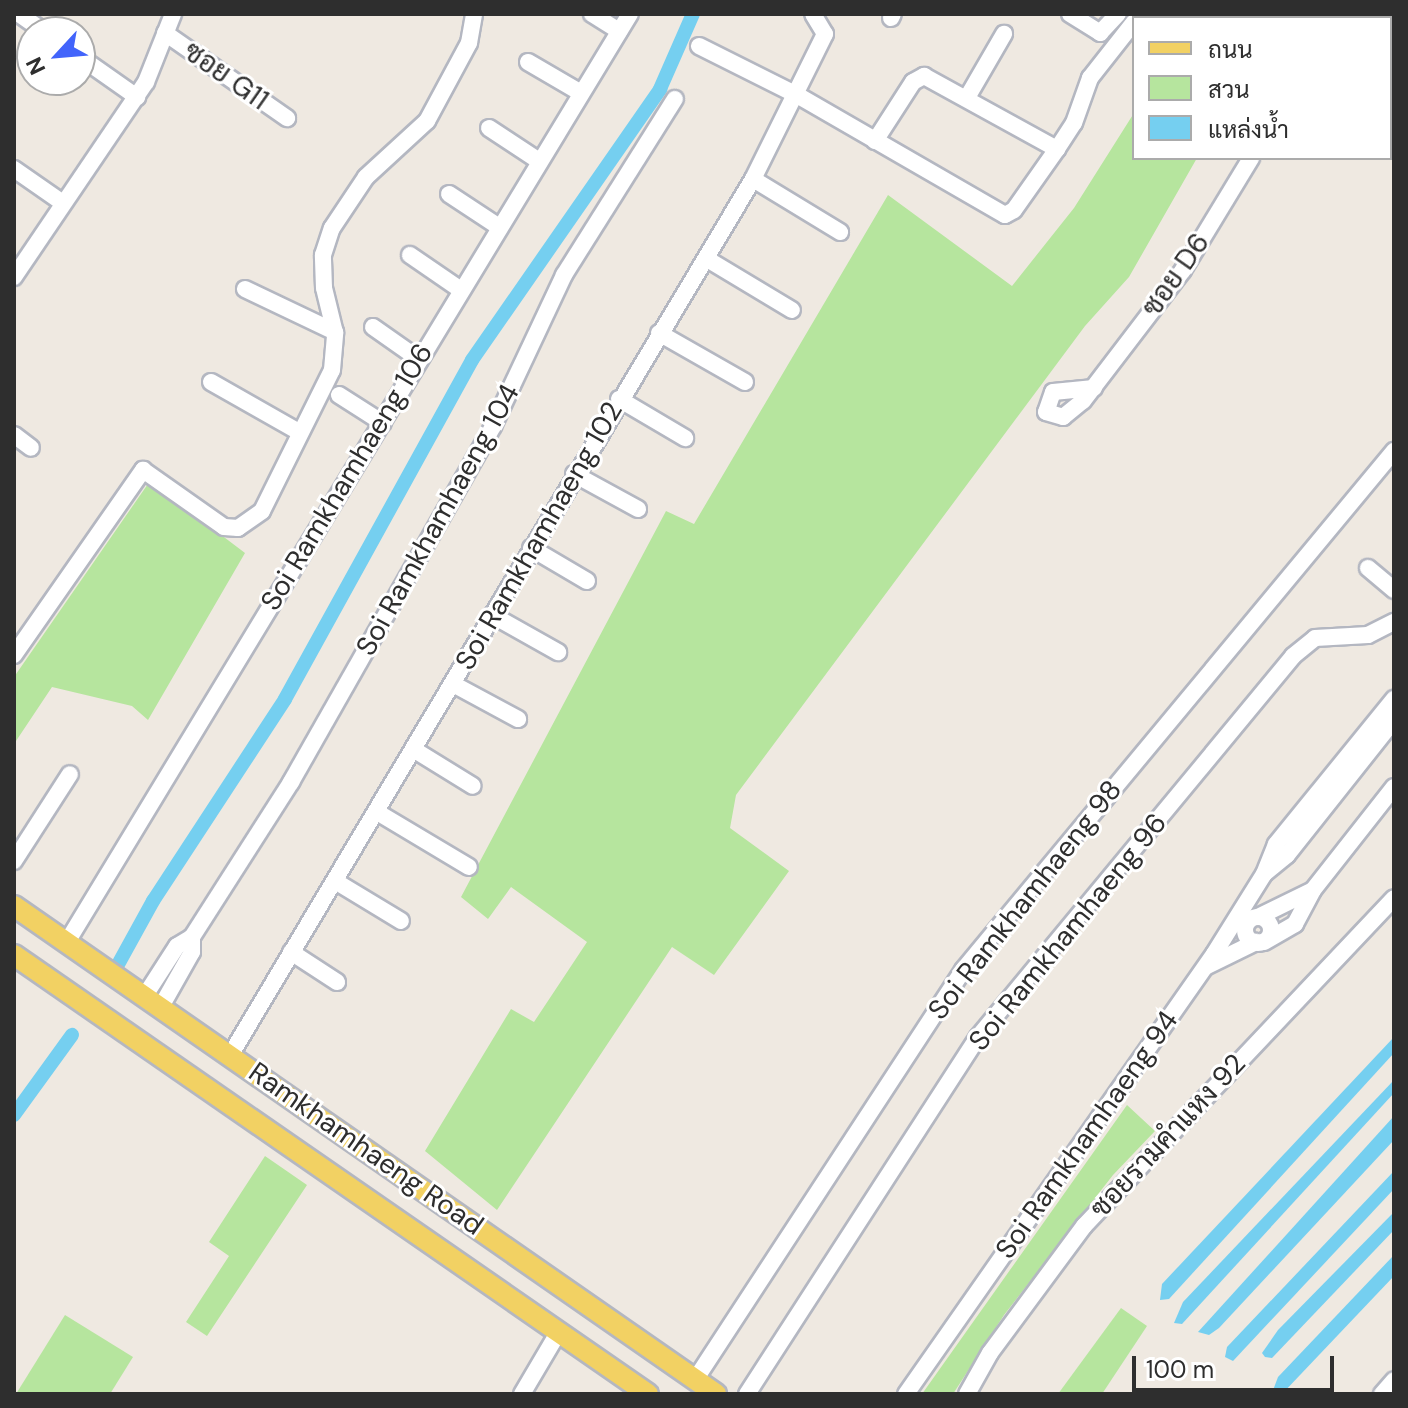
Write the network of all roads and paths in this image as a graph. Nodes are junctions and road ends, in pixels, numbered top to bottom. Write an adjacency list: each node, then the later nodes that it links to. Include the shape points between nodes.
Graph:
1 (173, 14): 10 (street)
2 (474, 14): 39 (street, via 469,43 427,121 366,177 332,228 323,255 324,288)
3 (592, 14): 9 (street)
4 (630, 14): 9 (street, Soi Ramkhamhaeng 106)
5 (813, 14): 16 (street, Soi Ramkhamhaeng 102, via 825,34)
6 (1070, 14): 7 (street, via 1100,33)
7 (1118, 14)
8 (1132, 25): 23 (street, via 1090,78 1074,123)
9 (619, 31): 15 (street, Soi Ramkhamhaeng 106)
10 (165, 33): 18 (street); 20 (street, ซอย G11)
11 (1004, 34): 17 (street)
12 (699, 46): 16 (street)
13 (528, 62): 15 (street)
14 (96, 68): 18 (street)
15 (581, 93): 25 (street, Soi Ramkhamhaeng 106)
16 (797, 95): 22 (street); 27 (street, Soi Ramkhamhaeng 102)
17 (968, 96): 22 (street, via 918,77); 23 (street)
18 (137, 97): 29 (street)
19 (675, 99): 88 (street, Soi Ramkhamhaeng 104, via 564,275 493,426 364,657 192,937 177,946)
20 (287, 118)
21 (489, 128): 25 (street)
22 (875, 141): 23 (street, via 1005,215)
23 (1057, 149)
24 (1250, 160): 44 (street, ซอย D6, via 1183,270)
25 (539, 161): 30 (street, Soi Ramkhamhaeng 106)
26 (14, 169): 29 (street)
27 (753, 179): 31 (street); 33 (street, Soi Ramkhamhaeng 102)
28 (449, 194): 30 (street)
29 (63, 203): 34 (street)
30 (499, 227): 36 (street, Soi Ramkhamhaeng 106)
31 (840, 232)
32 (410, 255): 36 (street)
33 (707, 259): 37 (street); 40 (street, Soi Ramkhamhaeng 102)
34 (14, 277)
35 (245, 289): 39 (street)
36 (461, 290): 41 (street, Soi Ramkhamhaeng 106)
37 (792, 310)
38 (373, 327): 41 (street)
39 (335, 332): 48 (street, via 332,370)
40 (659, 333): 43 (street); 46 (street, Soi Ramkhamhaeng 102)
41 (420, 360): 47 (street, Soi Ramkhamhaeng 106)
42 (211, 382): 48 (street)
43 (745, 382)
44 (1094, 388)
45 (339, 395): 47 (street)
46 (619, 399): 50 (street); 53 (street, Soi Ramkhamhaeng 102)
47 (383, 423): 81 (street, Soi Ramkhamhaeng 106)
48 (299, 432): 62 (street, via 262,511 238,528 224,527 151,471 138,473)
49 (14, 435): 51 (street)
50 (685, 438)
51 (31, 448)
52 (1394, 451): 91 (street, Soi Ramkhamhaeng 98, via 963,970)
53 (574, 474): 54 (street); 55 (street, Soi Ramkhamhaeng 102)
54 (638, 509)
55 (531, 548): 57 (street); 59 (street, Soi Ramkhamhaeng 102)
56 (1368, 568): 58 (street)
57 (587, 581)
58 (1394, 590)
59 (492, 615): 61 (street); 63 (street, Soi Ramkhamhaeng 102)
60 (1394, 622): 96 (street, Soi Ramkhamhaeng 96, via 1368,635 1315,638 1293,656 978,1037)
61 (558, 652)
62 (14, 655)
63 (453, 684): 65 (street); 67 (street, Soi Ramkhamhaeng 102)
64 (1394, 699): 74 (street, Soi Ramkhamhaeng 94, via 1276,844)
65 (518, 719)
66 (1394, 720): 74 (street, Soi Ramkhamhaeng 94, via 1287,855)
67 (413, 749): 69 (street); 71 (street, Soi Ramkhamhaeng 102)
68 (70, 774): 72 (street)
69 (473, 786)
70 (1394, 787): 76 (street)
71 (377, 812): 73 (street); 75 (street, Soi Ramkhamhaeng 102)
72 (14, 861)
73 (469, 867)
74 (1264, 874): 83 (street, Soi Ramkhamhaeng 94)
75 (335, 881): 79 (street); 84 (street, Soi Ramkhamhaeng 102)
76 (1313, 890): 80 (street); 82 (street, via 1290,930)
77 (1394, 898): 98 (street, ซอยรามคําแหง 92, via 1084,1226 990,1353)
78 (14, 906): 81 (main road, Ramkhamhaeng Road)
79 (401, 921)
80 (1252, 921): 82 (street, via 1270,925); 83 (street)
81 (67, 942): 88 (main road, Ramkhamhaeng Road)
82 (1260, 942): 86 (street)
83 (1220, 945): 86 (street, Soi Ramkhamhaeng 94)
84 (291, 952): 87 (street); 89 (street, Soi Ramkhamhaeng 102)
85 (14, 955): 90 (main road, Ramkhamhaeng Road)
86 (1205, 967): 97 (street, Soi Ramkhamhaeng 94)
87 (337, 982)
88 (154, 999): 89 (main road, Ramkhamhaeng Road)
89 (231, 1054): 91 (main road, Ramkhamhaeng Road)
90 (558, 1333): 93 (street); 94 (main road, Ramkhamhaeng Road)
91 (695, 1380): 95 (main road, Ramkhamhaeng Road)
92 (1394, 1380): 99 (street)
93 (522, 1394)
94 (648, 1394)
95 (716, 1394)
96 (747, 1394)
97 (906, 1394)
98 (967, 1394)
99 (1382, 1394)

